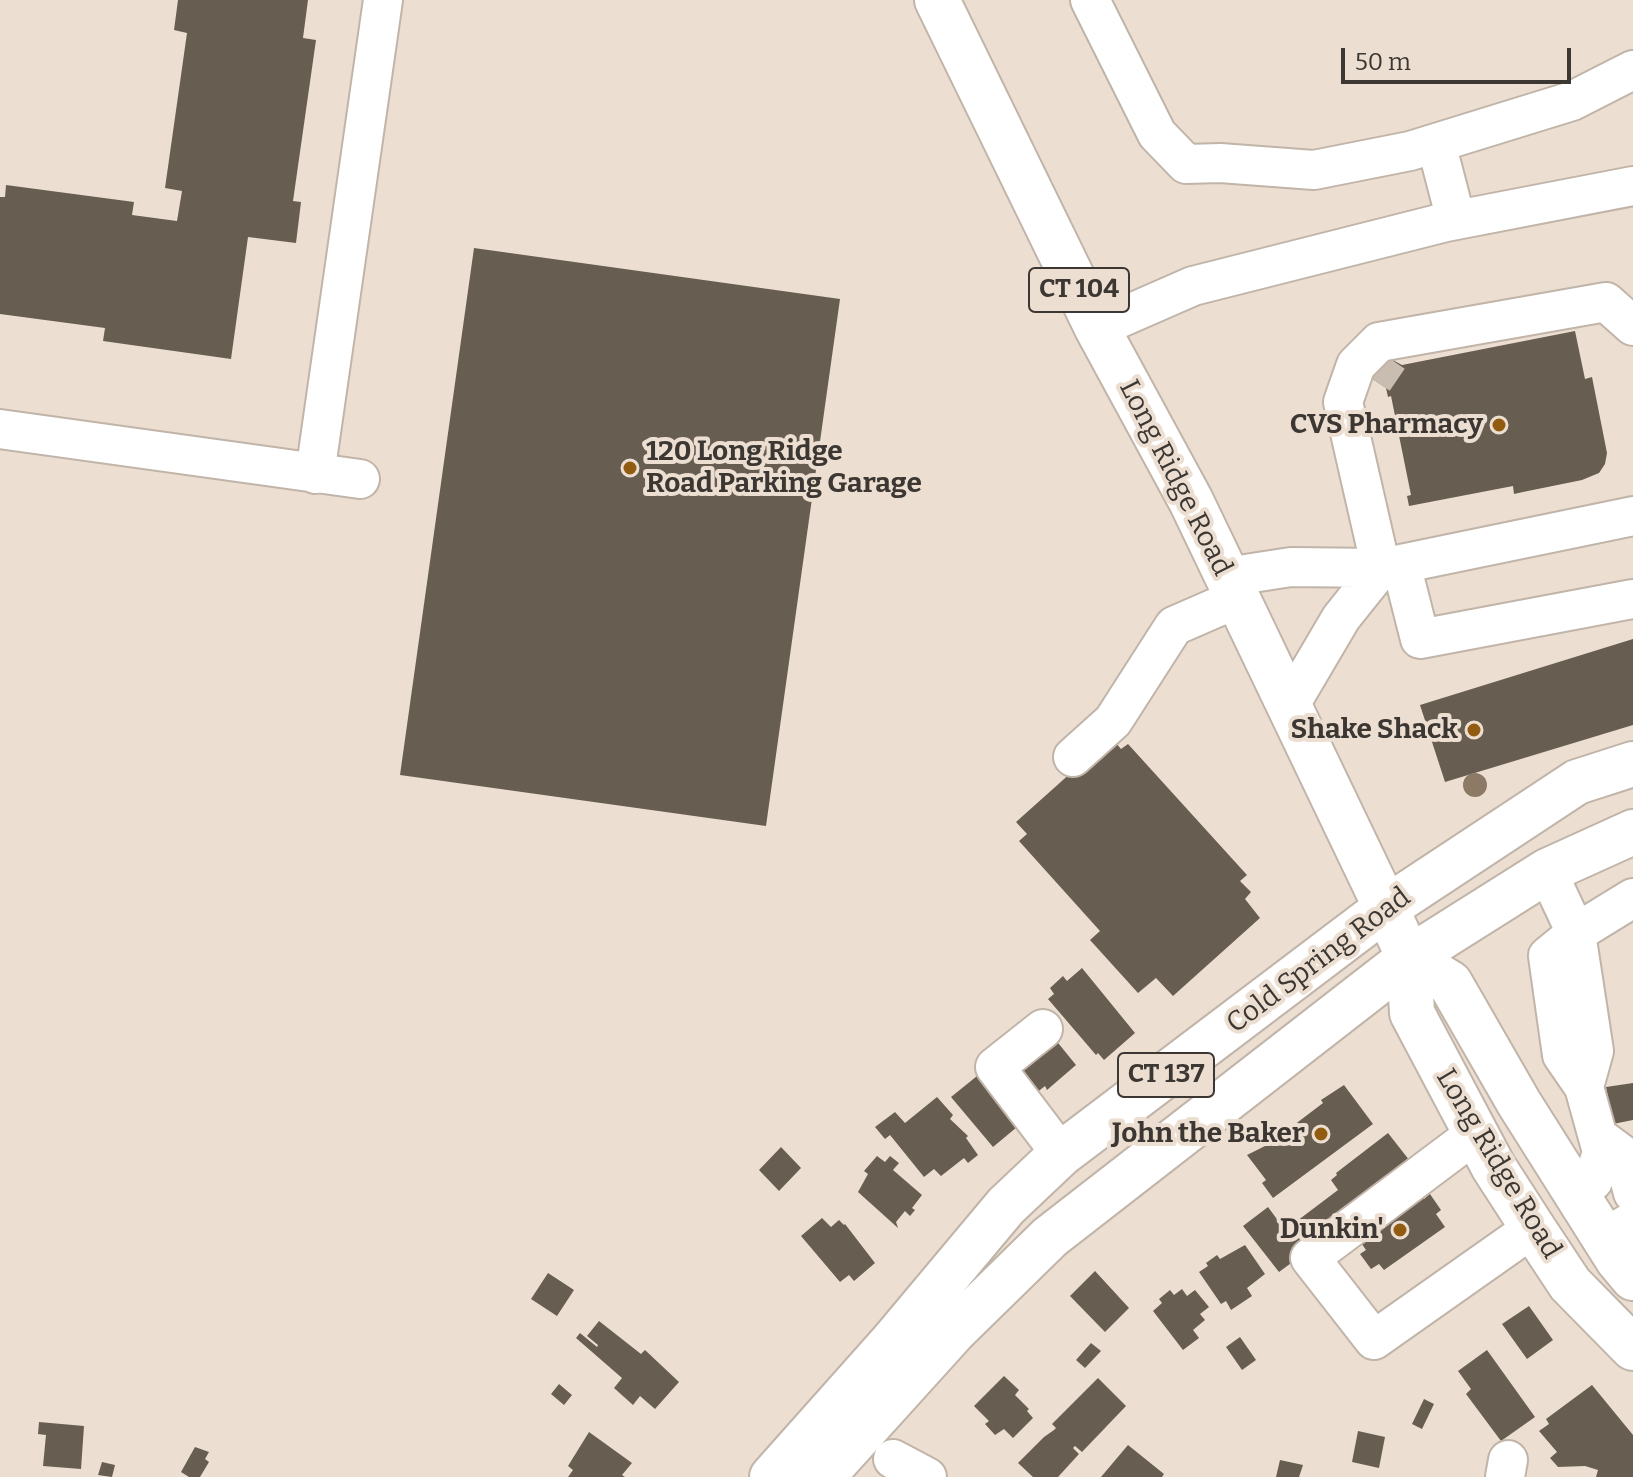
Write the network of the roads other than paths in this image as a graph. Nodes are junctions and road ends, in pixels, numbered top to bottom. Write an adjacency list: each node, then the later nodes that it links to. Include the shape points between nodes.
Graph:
1 (383, 0): 11 (street)
2 (937, 0): 9 (main road, Long Ridge Road / CT 104)
3 (1090, 0): 5 (street, via 1157,134 1186,164 1314,170)
4 (1633, 70): 5 (street, via 1572,101)
5 (1436, 143): 7 (street)
6 (1633, 186): 7 (street)
7 (1456, 220): 9 (street, via 1193,286)
8 (1633, 326): 14 (street, via 1606,302 1379,364)
9 (1097, 328): 15 (main road, Long Ridge Road / CT 104, via 1191,501)
10 (0, 429): 11 (street)
11 (315, 474): 12 (street)
12 (360, 479)
13 (1633, 516): 14 (street)
14 (1391, 566): 15 (street, via 1291,567); 16 (street, via 1420,639); 17 (street, via 1341,618)
15 (1231, 588): 17 (main road, Long Ridge Road / CT 104); 18 (street, via 1174,626 1113,721)
16 (1633, 599)
17 (1288, 708): 23 (main road, Long Ridge Road / CT 104)
18 (1073, 757)
19 (1633, 764): 23 (main road, Cold Spring Road / CT 137, via 1577,782)
20 (1633, 832): 21 (main road, Cold Spring Road / CT 137)
21 (1547, 871): 24 (street); 25 (main road, Cold Spring Road / CT 137)
22 (1633, 898): 24 (street)
23 (1386, 908): 25 (main road, Long Ridge Road / CT 104); 29 (main road, Cold Spring Road / CT 137)
24 (1576, 933): 28 (street, via 1548,956 1562,1055 1589,1069)
25 (1409, 958): 27 (main road, Long Ridge Road, via 1412,1013); 30 (main road, Long Ridge Road, via 1450,983); 38 (main road, Cold Spring Road / CT 137, via 1050,1237 955,1330)
26 (1043, 1029): 29 (street, via 995,1067)
27 (1475, 1134): 32 (main road, Long Ridge Road); 32 (street, via 1310,1258 1374,1340)
28 (1600, 1138): 30 (street, via 1602,1152 1593,1181); 31 (street, via 1623,1155)
29 (1061, 1154): 37 (main road, Cold Spring Road / CT 137, via 1006,1206)
30 (1577, 1193): 33 (main road, Long Ridge Road)
31 (1633, 1193)
32 (1533, 1228): 35 (main road, Long Ridge Road, via 1570,1284)
33 (1619, 1229): 34 (main road, Long Ridge Road)
34 (1633, 1278)
35 (1633, 1348)
36 (893, 1459): 39 (street)
37 (772, 1477)
38 (822, 1477)
39 (927, 1477)

